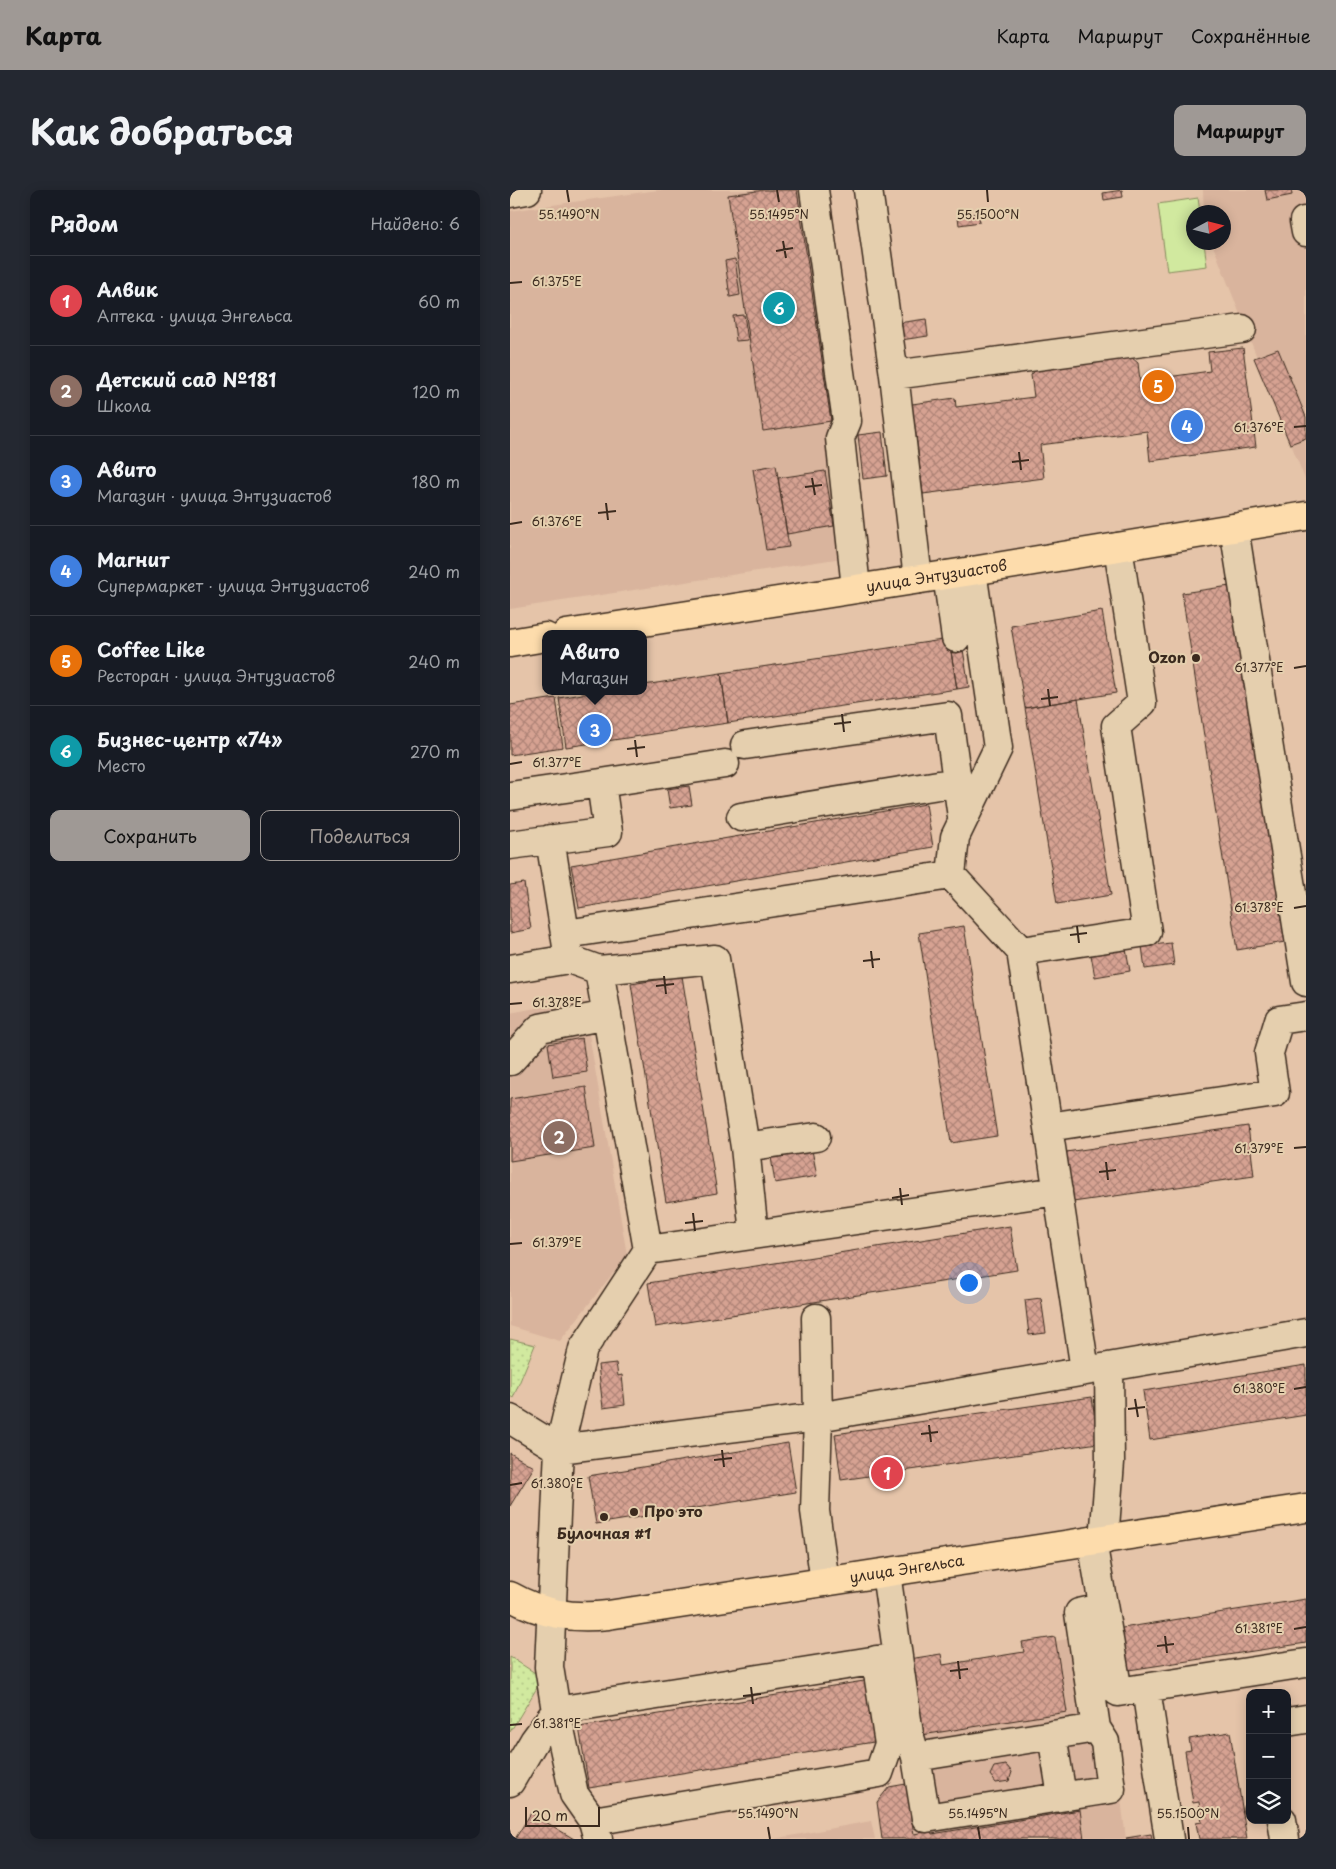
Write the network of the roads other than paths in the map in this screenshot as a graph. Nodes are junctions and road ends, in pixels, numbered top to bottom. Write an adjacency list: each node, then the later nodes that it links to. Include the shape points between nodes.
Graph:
1 (527, 190): 4 (street)
2 (814, 190): 12 (street, via 847,421 840,438)
3 (868, 190): 6 (street)
4 (510, 193)
5 (1242, 329): 6 (street)
6 (894, 375): 11 (street)
7 (1306, 516): 8 (main road, улица Энтузиастов)
8 (1234, 528): 9 (main road, улица Энтузиастов); 27 (street)
9 (1118, 547): 10 (main road, улица Энтузиастов); 29 (street, via 1142,703 1116,726 1147,932)
10 (960, 573): 11 (main road, улица Энтузиастов); 15 (street); 23 (street, via 998,748)
11 (918, 579): 12 (main road, улица Энтузиастов)
12 (856, 588): 13 (main road, улица Энтузиастов)
13 (591, 630)
14 (542, 638): 16 (main road)
15 (956, 638)
16 (510, 642)
17 (745, 745): 19 (street, via 948,716)
18 (725, 764): 20 (street)
19 (957, 782): 22 (street); 23 (street)
20 (601, 783): 21 (street); 24 (street, via 608,832)
21 (510, 796)
22 (741, 817)
23 (962, 817): 26 (street, via 955,837)
24 (550, 839): 25 (street); 28 (street)
25 (510, 845)
26 (951, 876): 28 (street); 29 (street)
27 (1304, 943): 32 (street)
28 (567, 947): 30 (street); 31 (street)
29 (1021, 952): 36 (street)
30 (510, 969)
31 (598, 970): 33 (street); 38 (street, via 715,959)
32 (1306, 982)
33 (606, 1015): 35 (street, via 540,1028); 41 (street)
34 (1306, 1016): 36 (street, via 1279,1020 1269,1054 1275,1093)
35 (510, 1061)
36 (1048, 1128): 39 (street)
37 (816, 1137): 38 (street)
38 (745, 1147): 40 (street)
39 (1058, 1191): 40 (street); 44 (street)
40 (754, 1234): 41 (street)
41 (648, 1250): 47 (street, via 583,1349)
42 (816, 1318): 45 (street)
43 (1306, 1333): 44 (street)
44 (1097, 1369): 45 (street); 49 (street, via 1110,1462)
45 (818, 1417): 47 (street); 51 (street, via 815,1511)
46 (510, 1419): 47 (street)
47 (559, 1449): 54 (street)
48 (1306, 1508): 49 (main road, улица Энгельса)
49 (1098, 1540): 50 (main road, улица Энгельса); 53 (street)
50 (886, 1573): 51 (main road, улица Энгельса); 55 (street)
51 (826, 1582): 54 (main road, улица Энгельса, via 608,1615 575,1617)
52 (510, 1596): 54 (main road, улица Энгельса)
53 (1102, 1608): 58 (street, via 1118,1692); 62 (street, via 1078,1612)
54 (551, 1614): 59 (street, via 549,1667)
55 (886, 1658): 59 (street); 64 (street); 68 (street, via 889,1744 879,1773)
56 (1306, 1663): 57 (street)
57 (1260, 1682): 58 (street)
58 (1146, 1689): 69 (street)
59 (556, 1711): 65 (street); 68 (street, via 574,1794)
60 (1306, 1719): 61 (street)
61 (1291, 1721)
62 (1096, 1728): 63 (street); 66 (street, via 1104,1742 1111,1789)
63 (1052, 1735): 64 (street); 66 (street)
64 (916, 1757): 66 (street, via 926,1818)
65 (510, 1782)
66 (1062, 1796)
67 (1283, 1824): 70 (street)
68 (596, 1830)
69 (1169, 1839)
70 (1285, 1839)

